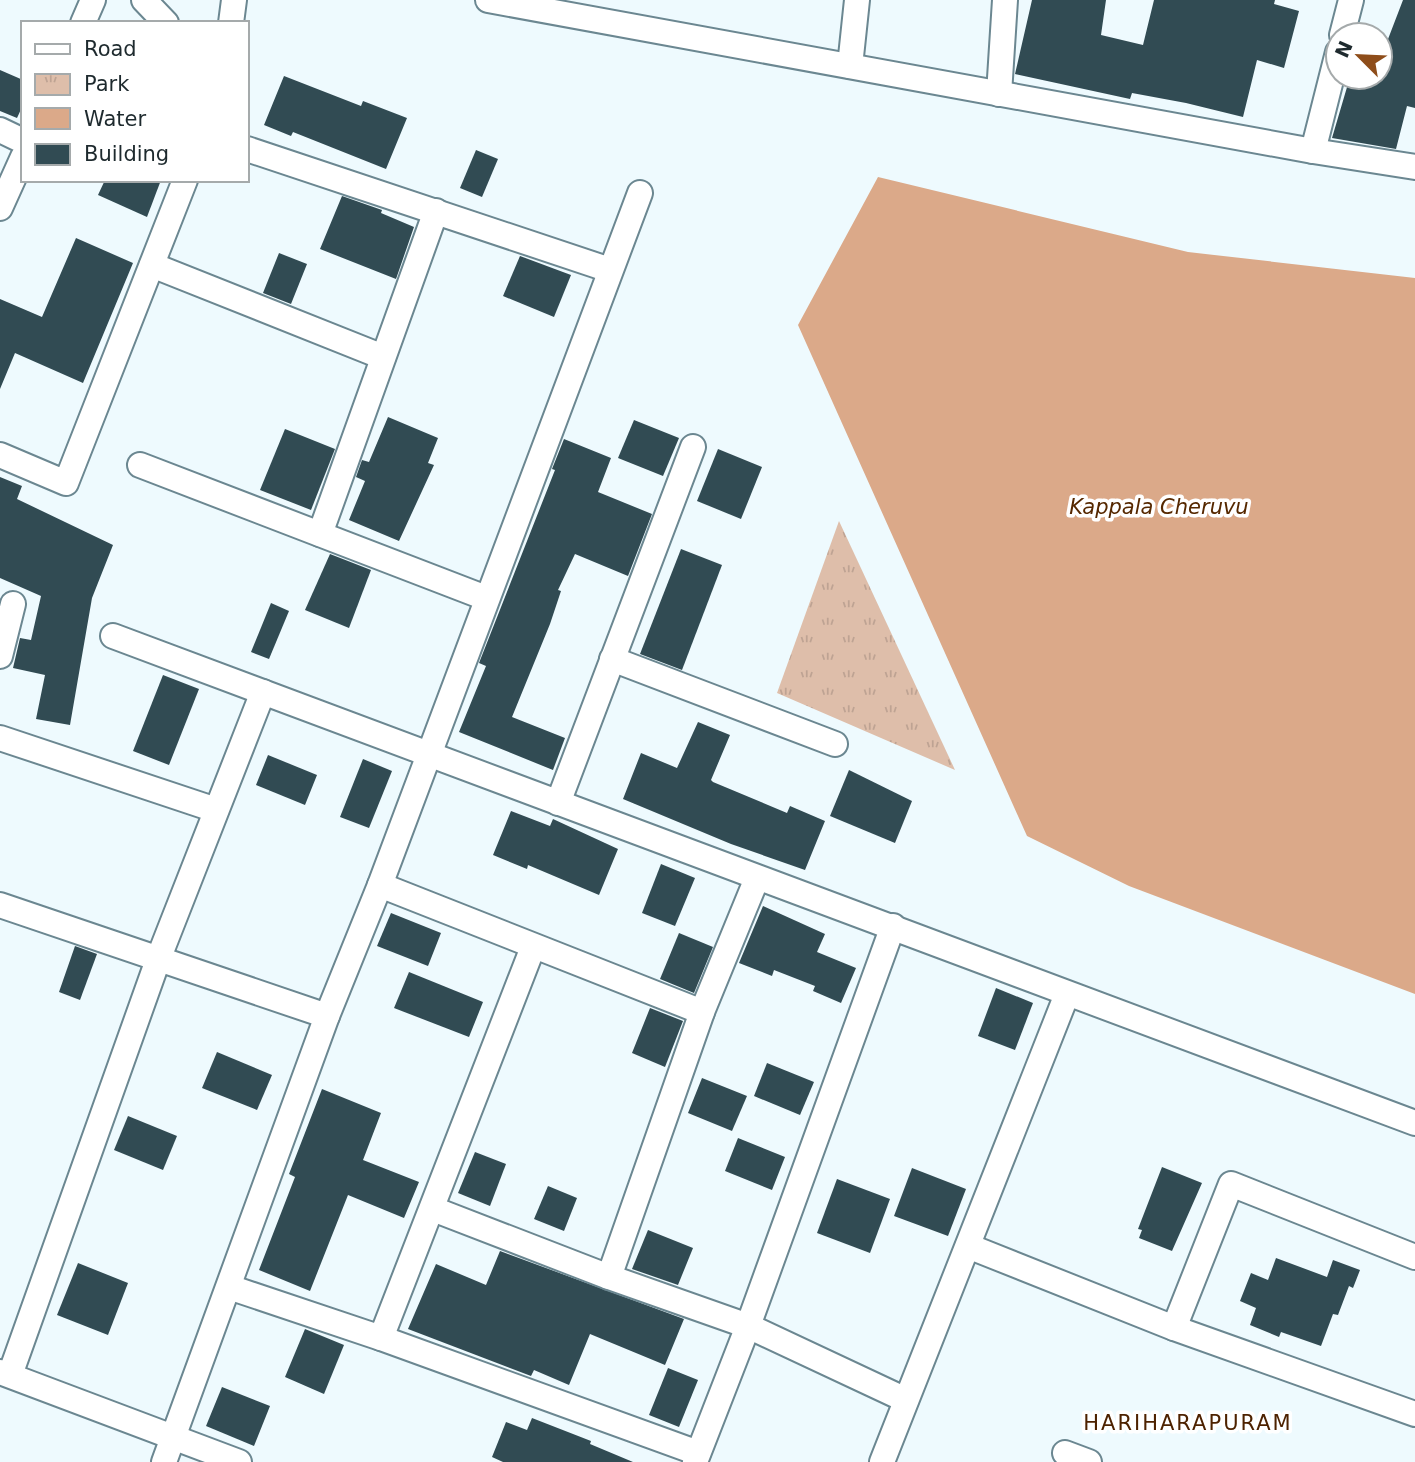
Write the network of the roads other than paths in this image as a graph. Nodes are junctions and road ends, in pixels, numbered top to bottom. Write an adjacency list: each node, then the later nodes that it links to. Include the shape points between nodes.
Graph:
1 (93, 0): 9 (street)
2 (144, 0): 10 (street)
3 (234, 0): 11 (street)
4 (488, 0): 8 (street)
5 (857, 0): 13 (street)
6 (1006, 0): 15 (street)
7 (1344, 2): 12 (street)
8 (545, 4): 13 (street)
9 (84, 21)
10 (164, 21)
11 (231, 21)
12 (1343, 21)
13 (850, 66): 15 (street)
14 (1328, 91): 19 (street)
15 (999, 94): 19 (street)
16 (0, 130): 17 (street)
17 (21, 140)
18 (248, 149): 25 (street)
19 (1313, 150): 21 (street)
20 (21, 161): 24 (street)
21 (1415, 167)
22 (184, 182): 26 (street)
23 (640, 193): 27 (street)
24 (0, 208)
25 (436, 211): 27 (street); 28 (street)
26 (152, 265): 28 (street); 30 (street, via 66,484)
27 (610, 270): 33 (street)
28 (383, 357): 32 (street)
29 (693, 447): 37 (street)
30 (0, 455)
31 (140, 465): 32 (street)
32 (320, 534): 33 (street)
33 (486, 598): 41 (street)
34 (13, 604): 36 (street)
35 (113, 636): 38 (street)
36 (0, 656)
37 (612, 659): 40 (street); 42 (street)
38 (263, 692): 41 (street); 43 (street)
39 (0, 738): 43 (street)
40 (835, 744)
41 (429, 755): 42 (street); 45 (street)
42 (558, 803): 44 (street)
43 (216, 810): 49 (street)
44 (757, 878): 47 (street); 51 (street)
45 (380, 885): 48 (street); 52 (street)
46 (0, 905): 49 (street)
47 (893, 926): 50 (street); 59 (street)
48 (533, 947): 51 (street); 54 (street)
49 (159, 957): 52 (street); 62 (street)
50 (1067, 994): 53 (street); 55 (street)
51 (702, 1012): 57 (street)
52 (327, 1016): 58 (street)
53 (1415, 1124)
54 (433, 1209): 57 (street); 61 (street)
55 (968, 1246): 60 (street); 63 (street)
56 (1415, 1257): 60 (street, via 1231,1184)
57 (608, 1277): 59 (street)
58 (229, 1287): 61 (street); 65 (street)
59 (748, 1326): 63 (street); 67 (street)
60 (1174, 1328): 64 (street)
61 (382, 1338): 67 (street)
62 (5, 1373): 65 (street)
63 (906, 1400): 70 (street)
64 (1415, 1414)
65 (172, 1436): 68 (street); 69 (street)
66 (1065, 1453): 71 (street)
67 (697, 1457)
68 (164, 1462)
69 (239, 1462)
70 (883, 1462)
71 (1089, 1462)

